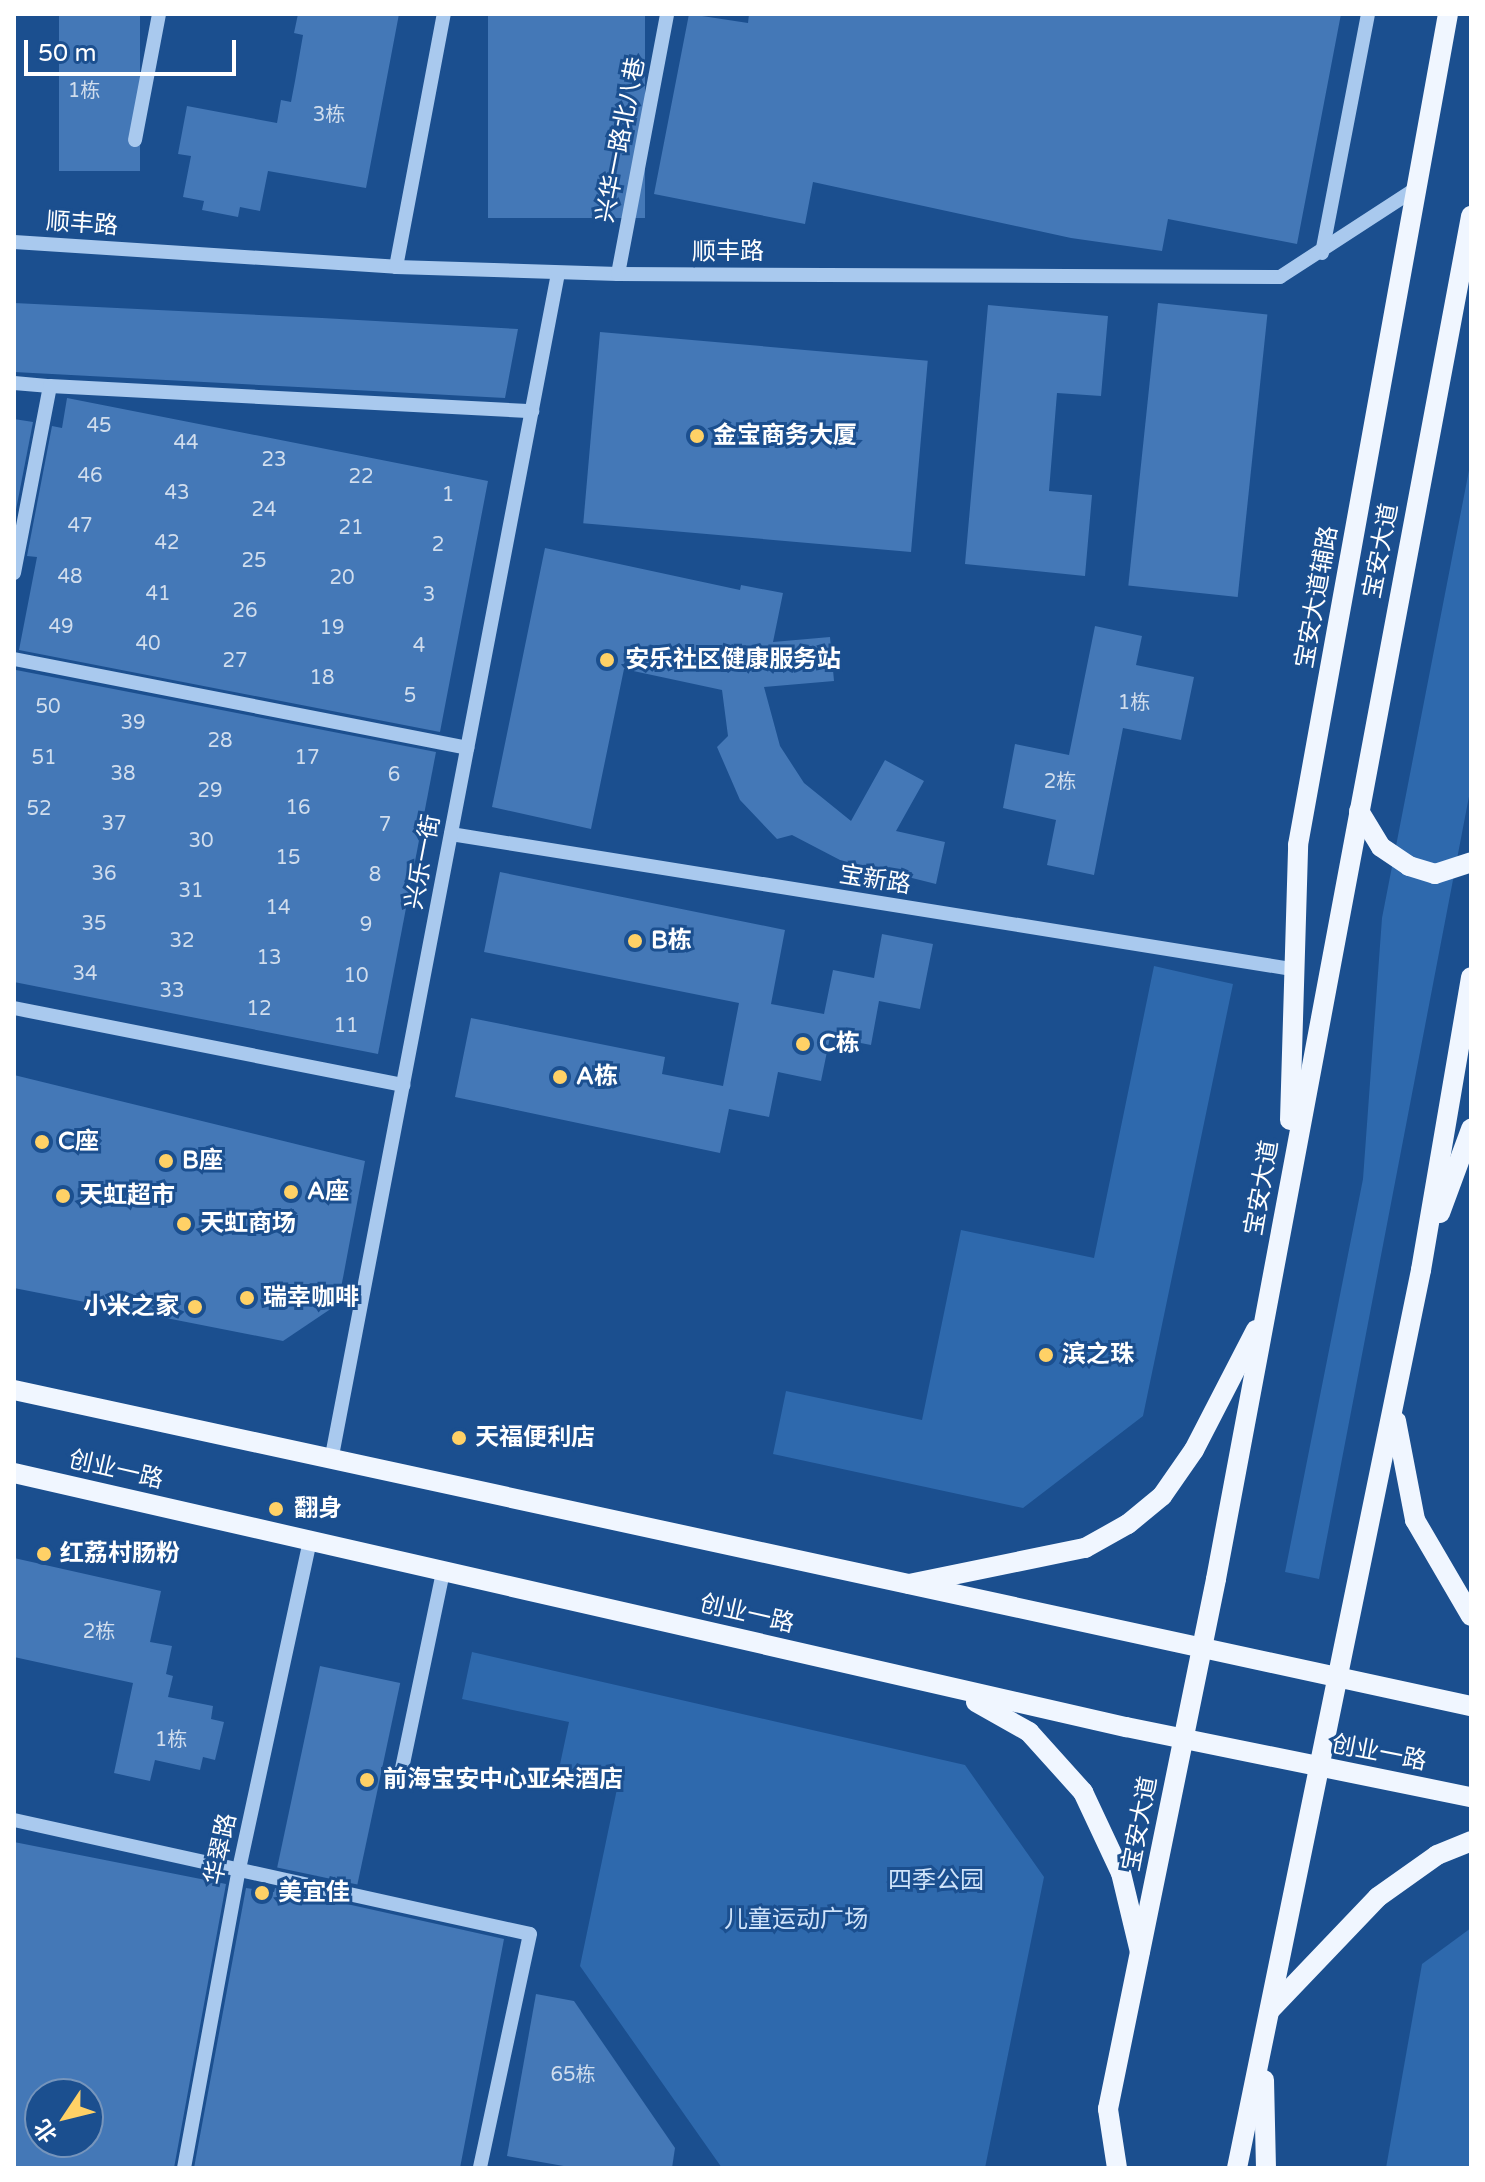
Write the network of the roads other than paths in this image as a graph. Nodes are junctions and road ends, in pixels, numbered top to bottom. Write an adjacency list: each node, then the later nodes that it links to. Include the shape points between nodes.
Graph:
1 (159, 14): 6 (street)
2 (444, 14): 11 (street)
3 (667, 14): 13 (street, 兴华一路北八巷)
4 (1368, 14): 10 (street)
5 (1448, 14): 7 (main road, 宝安大道辅路)
6 (135, 140)
7 (1417, 188): 10 (street, 顺丰路); 23 (main road, 宝安大道辅路, via 1298,845)
8 (1471, 216): 20 (main road, 宝安大道)
9 (14, 242): 11 (street, 顺丰路)
10 (1322, 253): 13 (street, 顺丰路, via 1280,277)
11 (396, 267): 12 (street, 顺丰路)
12 (558, 273): 13 (street, 顺丰路); 16 (street, 兴乐一街)
13 (618, 274)
14 (14, 383): 15 (street)
15 (50, 386): 16 (street); 17 (street)
16 (532, 411): 19 (street, 兴乐一街)
17 (14, 573)
18 (14, 659): 19 (street)
19 (467, 748): 21 (street, 兴乐一街)
20 (1359, 811): 22 (main road, via 1381,847 1409,866 1435,874); 28 (main road, 宝安大道)
21 (451, 834): 23 (street, 宝新路); 26 (street, 兴乐一街)
22 (1471, 862)
23 (1292, 969): 28 (main road, 宝安大道辅路)
24 (1471, 977): 29 (main road)
25 (14, 1008): 26 (street)
26 (403, 1085): 33 (street, 兴乐一街)
27 (1471, 1129): 29 (main road)
28 (1286, 1195): 30 (main road, 宝安大道)
29 (1421, 1270): 32 (main road)
30 (1268, 1304): 37 (main road, via 1194,1450 1162,1496 1128,1524 1085,1548); 39 (main road, 宝安大道)
31 (14, 1390): 33 (main road)
32 (1394, 1402): 38 (main road, via 1415,1520); 40 (main road)
33 (331, 1461): 37 (main road)
34 (14, 1473): 35 (main road, 创业一路)
35 (310, 1541): 36 (main road, 创业一路); 49 (street, 华翠路)
36 (443, 1572): 41 (main road, 创业一路); 45 (street)
37 (900, 1586): 39 (main road)
38 (1471, 1616)
39 (1202, 1648): 40 (main road); 43 (main road, 宝安大道)
40 (1338, 1677): 42 (main road); 44 (main road)
41 (940, 1685): 43 (main road, 创业一路); 50 (main road, via 1029,1732 1083,1792 1121,1873)
42 (1471, 1706)
43 (1183, 1739): 44 (main road, 创业一路); 50 (main road, 宝安大道)
44 (1319, 1768): 46 (main road, 创业一路); 51 (main road)
45 (400, 1778)
46 (1471, 1797)
47 (14, 1820): 49 (street)
48 (1471, 1841): 51 (main road, via 1437,1855 1388,1889)
49 (239, 1869): 53 (street, 华翠路); 54 (street, via 530,1934)
50 (1142, 1959): 55 (main road, 宝安大道, via 1108,2109)
51 (1270, 2010): 52 (main road)
52 (1263, 2043): 56 (main road); 57 (main road)
53 (184, 2168)
54 (480, 2168)
55 (1117, 2168)
56 (1237, 2168)
57 (1266, 2168)

